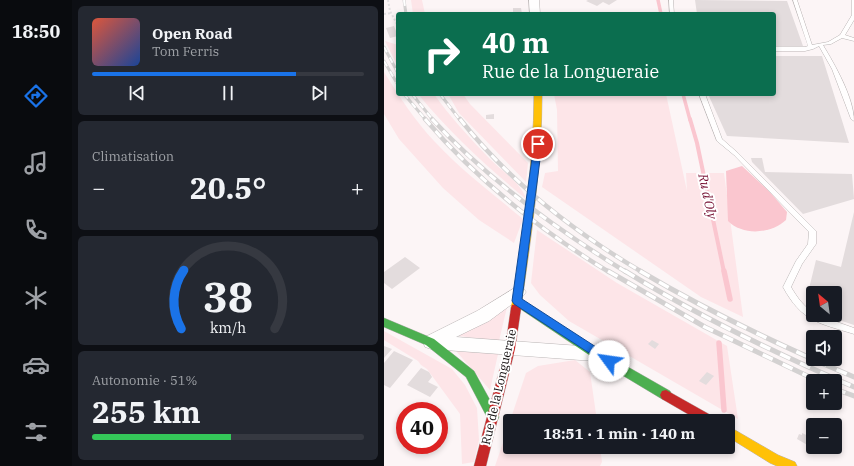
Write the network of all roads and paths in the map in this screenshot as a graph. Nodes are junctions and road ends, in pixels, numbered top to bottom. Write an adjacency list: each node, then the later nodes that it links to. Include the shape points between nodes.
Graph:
1 (388, 0): 8 (path)
2 (534, 0): 6 (street)
3 (671, 0): 7 (lane)
4 (795, 0): 15 (lane)
5 (852, 2): 10 (lane)
6 (535, 12)
7 (672, 12)
8 (391, 13): 9 (path); 11 (path)
9 (384, 14)
10 (854, 15): 12 (lane)
11 (396, 22)
12 (842, 36): 13 (lane); 14 (lane, via 829,43)
13 (854, 40)
14 (820, 44): 15 (lane); 19 (lane, via 835,69)
15 (811, 48): 16 (lane)
16 (776, 49)
17 (538, 96): 20 (street, Rue de la Longueraie, via 536,169)
18 (703, 96): 22 (lane, via 719,140 813,231 812,244 798,263 787,287 795,302 811,318)
19 (854, 120)
20 (518, 296): 23 (street); 24 (street, Rue de la Longueraie); 25 (street)
21 (384, 322): 23 (street)
22 (854, 331)
23 (430, 342): 24 (street); 27 (street, via 470,374)
24 (510, 349): 25 (street); 27 (street, Rue de la Longueraie)
25 (596, 354): 26 (street)
26 (698, 414)
27 (493, 417): 29 (street, Rue de la Longueraie)
28 (735, 435): 30 (street, via 774,459)
29 (480, 466)
30 (791, 466)

